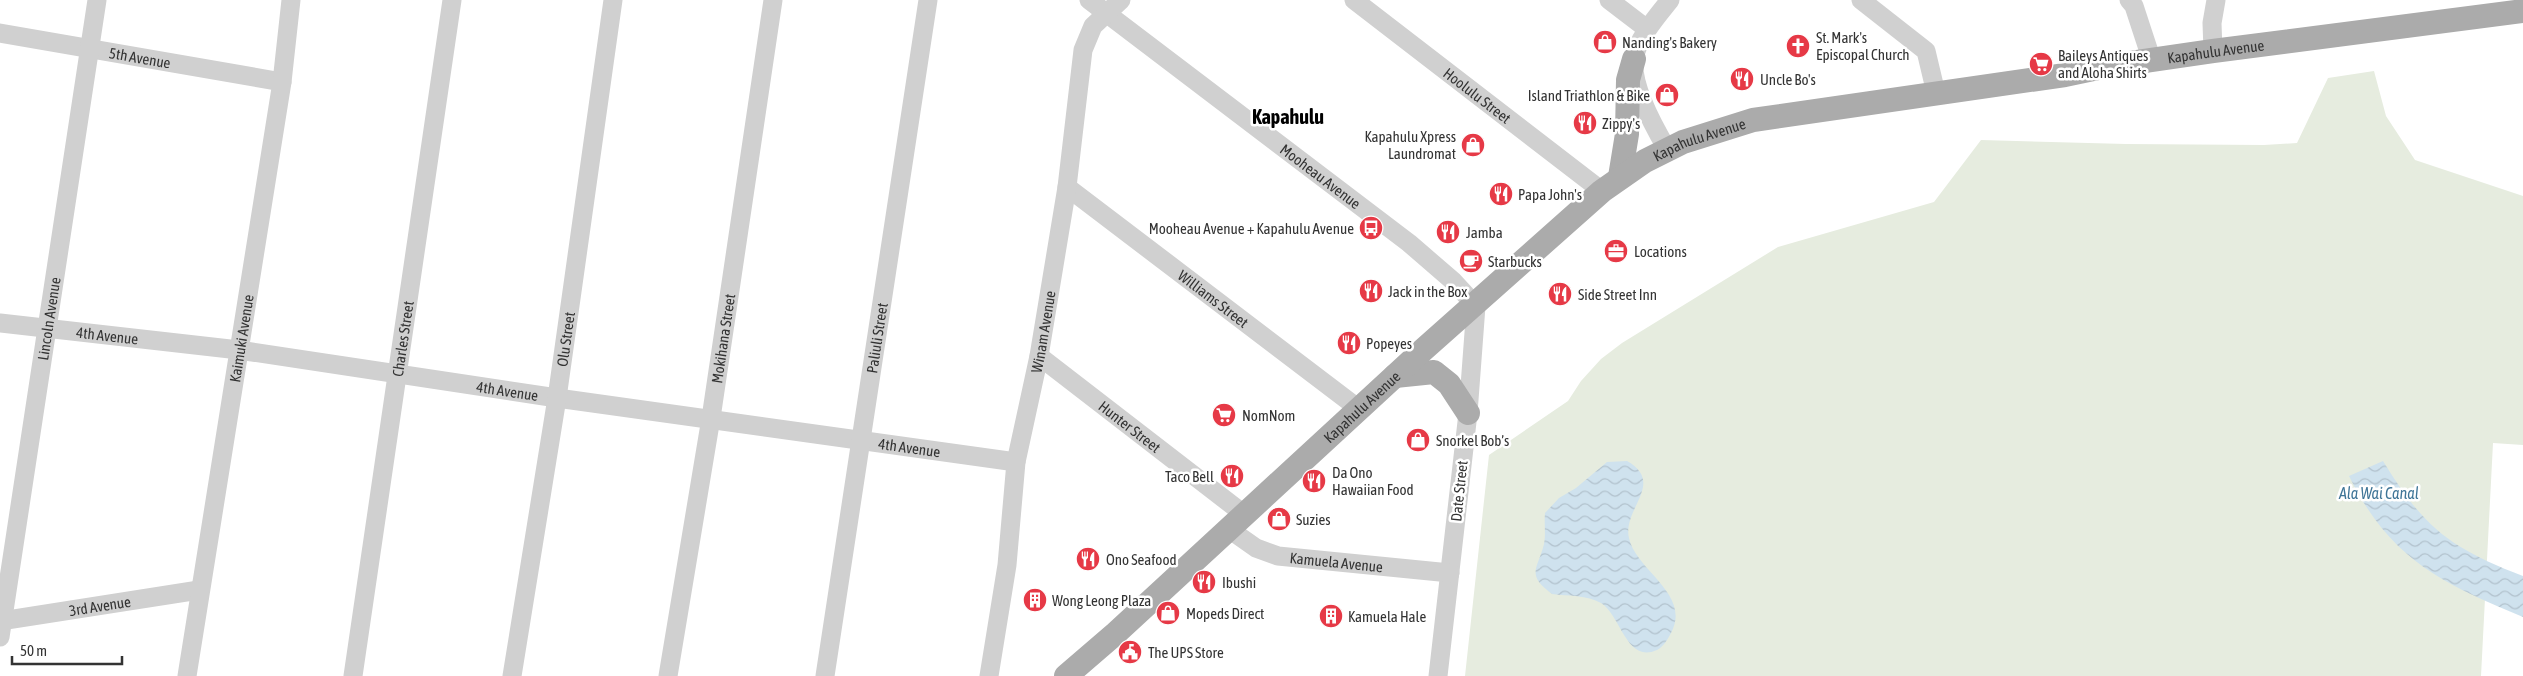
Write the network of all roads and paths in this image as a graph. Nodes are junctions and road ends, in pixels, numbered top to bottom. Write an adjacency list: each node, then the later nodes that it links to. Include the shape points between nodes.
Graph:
1 (97, 0): 19 (street, Lincoln Avenue)
2 (291, 0): 23 (street, Kaimuki Avenue)
3 (452, 0): 33 (street, Charles Street)
4 (613, 0): 35 (street, Olu Street)
5 (773, 0): 38 (street, Mokihana Street)
6 (928, 0): 39 (street, Paliuli Street)
7 (1089, 0): 16 (street, Mooheau Avenue)
8 (1121, 0): 16 (street, Winam Avenue)
9 (1354, 0): 26 (street, Hoolulu Street)
10 (1609, 0): 17 (street)
11 (1670, 0): 17 (street)
12 (1860, 0): 24 (street, via 1926,51)
13 (2129, 0): 22 (street, via 2134,6)
14 (2216, 0): 20 (street, via 2212,23)
15 (2523, 11): 20 (main road, Kapahulu Avenue)
16 (1106, 13): 27 (street, Winam Avenue, via 1094,26 1084,50); 28 (street, Mooheau Avenue, via 1409,243)
17 (1647, 30): 21 (street)
18 (0, 33): 19 (street, 5th Avenue)
19 (90, 50): 23 (street, 5th Avenue); 30 (street, Lincoln Avenue)
20 (2213, 51): 22 (main road, Kapahulu Avenue)
21 (1634, 59): 25 (street, via 1639,89 1650,120); 26 (main road, via 1628,80 1627,134)
22 (2152, 61): 24 (main road, Kapahulu Avenue)
23 (282, 82): 31 (street, Kaimuki Avenue)
24 (1936, 93): 25 (main road, Kapahulu Avenue, via 1753,120)
25 (1667, 148): 26 (main road, Kapahulu Avenue)
26 (1611, 184): 28 (main road, Kapahulu Avenue)
27 (1067, 187): 32 (street, Winam Avenue); 36 (street, Williams Street)
28 (1476, 306): 34 (main road, Kapahulu Avenue); 37 (street, Date Street)
29 (0, 323): 30 (street, 4th Avenue)
30 (49, 328): 31 (street, 4th Avenue); 44 (street, Lincoln Avenue)
31 (238, 350): 33 (street, 4th Avenue); 43 (street, Kaimuki Avenue)
32 (1039, 356): 40 (street, Winam Avenue); 41 (street, Hunter Street)
33 (398, 372): 35 (street, 4th Avenue); 46 (street, Charles Street)
34 (1396, 376): 36 (main road, Kapahulu Avenue); 37 (main road, via 1434,372 1449,384)
35 (557, 398): 38 (street, 4th Avenue); 47 (street, Olu Street)
36 (1359, 409): 41 (main road, Kapahulu Avenue)
37 (1468, 412): 42 (street, Date Street)
38 (711, 418): 39 (street, 4th Avenue); 48 (street, Mokihana Street)
39 (862, 440): 40 (street, 4th Avenue); 49 (street, Paliuli Street)
40 (1016, 462): 50 (street, Winam Avenue, via 1007,565)
41 (1237, 522): 42 (street, Kamuela Avenue, via 1256,548 1278,556); 51 (main road, Kapahulu Avenue)
42 (1450, 573): 52 (street, Date Street)
43 (199, 590): 44 (street, 3rd Avenue); 45 (street, Kaimuki Avenue)
44 (1, 626)
45 (187, 676)
46 (353, 676)
47 (512, 676)
48 (668, 676)
49 (826, 676)
50 (989, 676)
51 (1066, 676)
52 (1438, 676)

